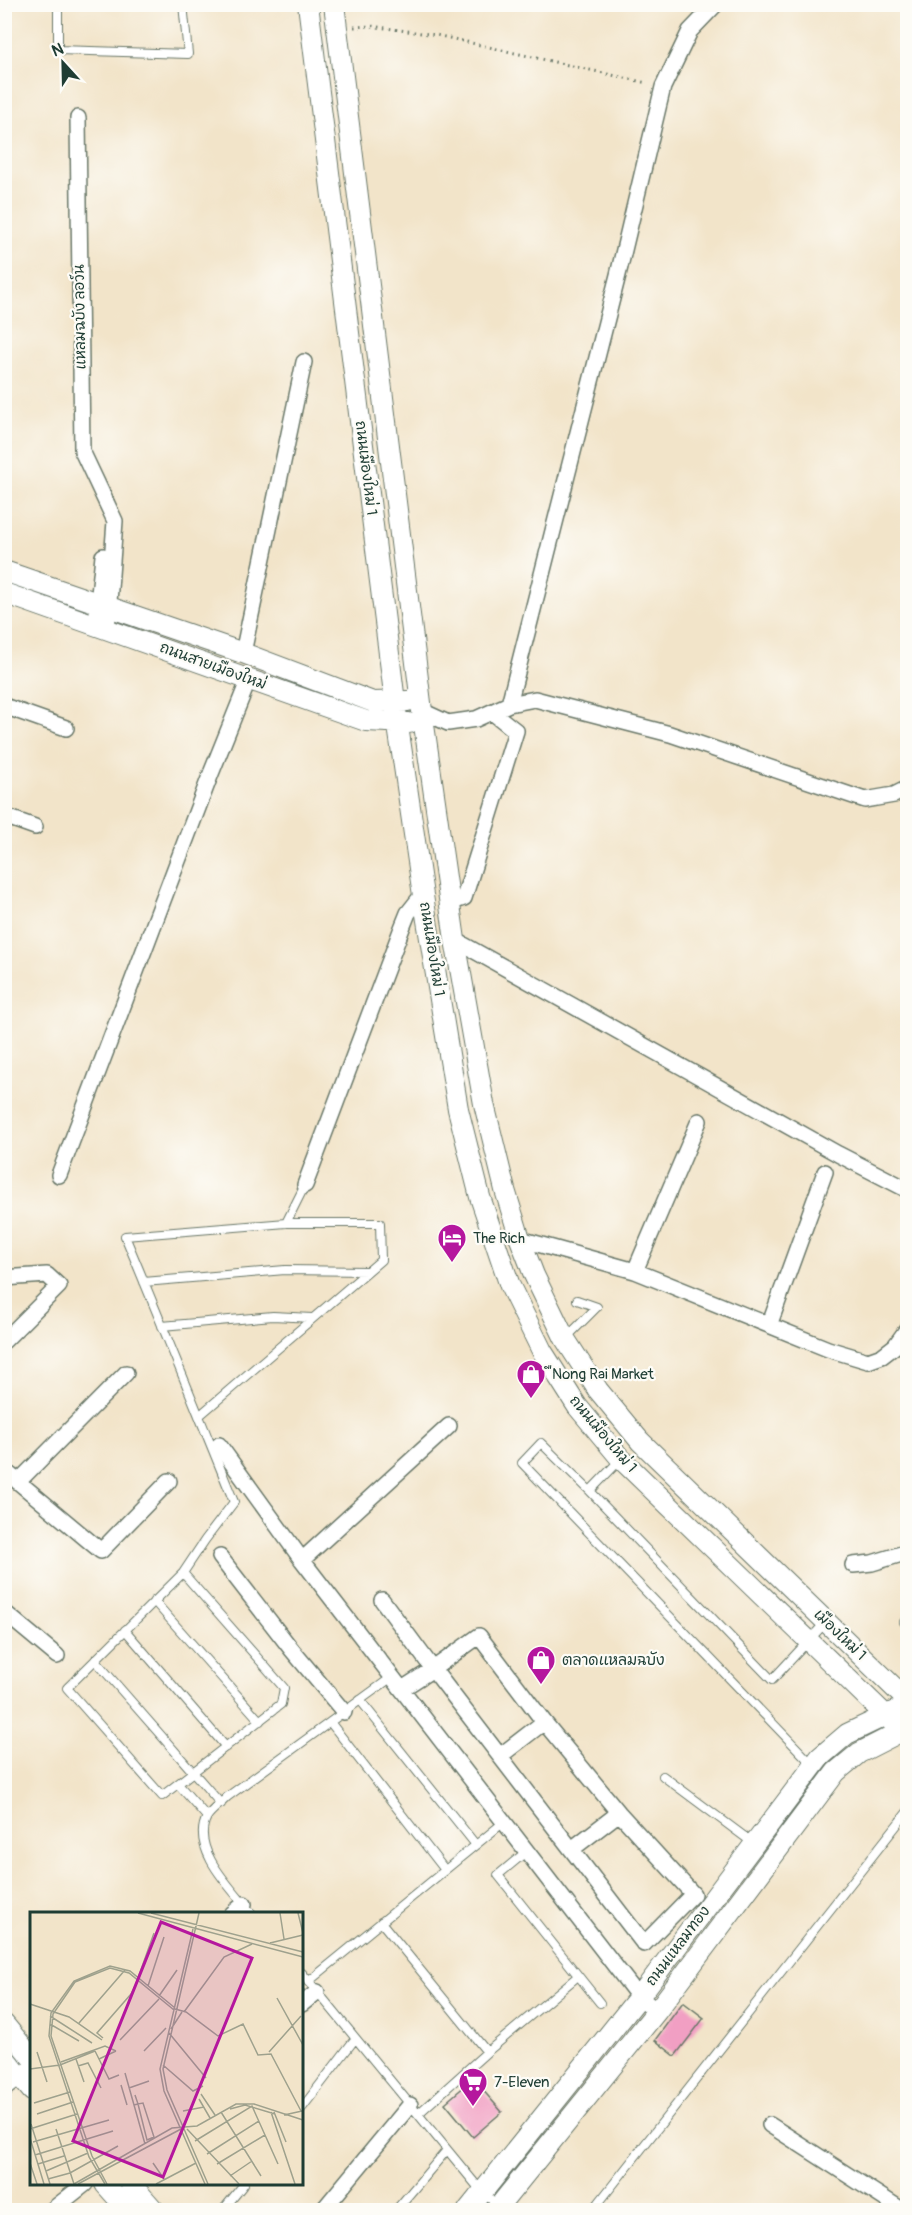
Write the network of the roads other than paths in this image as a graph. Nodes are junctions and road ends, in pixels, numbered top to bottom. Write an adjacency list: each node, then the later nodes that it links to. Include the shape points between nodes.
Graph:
1 (58, 4): 2 (lane, via 58,50 188,54)
2 (183, 4)
3 (308, 4): 14 (street, ถนนเมืองใหม่ 1)
4 (334, 4): 17 (street, ถนนเมืองใหม่ 1)
5 (716, 4): 15 (street, via 690,31 663,87)
6 (78, 118): 10 (street, แหลมฉบัง ลอว์น, via 82,451 108,510)
7 (304, 362): 12 (street)
8 (4, 571): 10 (street, ถนนสายเมืองใหม่)
9 (4, 593): 11 (street, ถนนสายเมืองใหม่)
10 (103, 606): 11 (street, แหลมฉบัง ลอว์น); 12 (street, ถนนสายเมืองใหม่)
11 (101, 627): 13 (street, ถนนสายเมืองใหม่)
12 (243, 653): 14 (street, ถนนสายเมืองใหม่, via 373,702)
13 (249, 679): 19 (street, ถนนสายเมืองใหม่, via 366,721); 29 (street)
14 (395, 703): 17 (street, ถนนสายเมืองใหม่); 19 (street, ถนนเมืองใหม่ 1)
15 (509, 704): 18 (street); 21 (street, via 535,699 659,731 865,800)
16 (4, 706): 20 (street)
17 (422, 711): 18 (street, via 448,723); 19 (street, ถนนสายเมืองใหม่); 25 (street, ถนนเมืองใหม่ 1)
18 (492, 712): 25 (street, via 516,731 464,898)
19 (397, 723): 24 (street, ถนนเมืองใหม่ 1)
20 (66, 728)
21 (908, 788)
22 (4, 816): 23 (street)
23 (35, 827)
24 (423, 894): 30 (street, via 408,913); 49 (street, ถนนเมืองใหม่ 1, via 458,1109 480,1197 510,1286 542,1351 577,1406)
25 (450, 903): 26 (street, ถนนเมืองใหม่ 1)
26 (455, 940): 31 (street); 33 (street, ถนนเมืองใหม่ 1, via 484,1104)
27 (699, 1121): 34 (street)
28 (825, 1172): 40 (street)
29 (59, 1175)
30 (304, 1185): 32 (lane)
31 (908, 1190)
32 (286, 1223): 35 (lane, via 380,1223 381,1260); 37 (lane, via 125,1236)
33 (520, 1239): 34 (street); 43 (street, ถนนเมืองใหม่ 1)
34 (635, 1270): 40 (street)
35 (367, 1271): 37 (lane, via 285,1270); 39 (lane)
36 (4, 1278): 44 (street, via 47,1275 59,1286)
37 (144, 1282): 41 (lane)
38 (577, 1300): 43 (lane, via 597,1307)
39 (312, 1318): 41 (lane, via 273,1316); 46 (lane)
40 (770, 1323): 42 (street, via 868,1361 895,1346)
41 (162, 1326): 46 (lane)
42 (908, 1328)
43 (566, 1339): 58 (street, ถนนเมืองใหม่ 1, via 598,1390 640,1441)
44 (4, 1341)
45 (126, 1373): 52 (street)
46 (199, 1416): 59 (lane, via 234,1502)
47 (449, 1426): 56 (street)
48 (219, 1445): 56 (street)
49 (621, 1459): 53 (lane); 67 (street, ถนนเมืองใหม่ 1)
50 (4, 1470): 52 (street)
51 (169, 1481): 52 (street, via 101,1551)
52 (18, 1482)
53 (590, 1491): 67 (lane, via 772,1680); 83 (lane, via 541,1443 522,1463)
54 (908, 1552): 57 (street)
55 (220, 1557): 75 (street)
56 (302, 1560): 71 (street)
57 (853, 1565)
58 (772, 1569): 64 (street, เมืองใหม่ 1)
59 (183, 1573): 61 (lane); 77 (lane, via 284,1688 281,1704)
60 (382, 1600): 70 (street)
61 (154, 1601): 66 (lane); 77 (lane)
62 (4, 1612): 68 (street)
63 (908, 1619): 65 (lane, via 904,1622)
64 (826, 1622): 67 (lane); 73 (street, เมืองใหม่ 1)
65 (908, 1625)
66 (125, 1630): 69 (lane); 81 (lane)
67 (807, 1641): 76 (street, ถนนเมืองใหม่ 1)
68 (57, 1656)
69 (95, 1660): 84 (lane); 86 (lane, via 67,1688 162,1796)
70 (433, 1669): 71 (street); 79 (street, via 479,1636); 82 (street)
71 (397, 1683): 72 (lane); 91 (street)
72 (360, 1700): 75 (lane); 93 (lane)
73 (908, 1701)
74 (908, 1707): 76 (street, ถนนแหลมทอง)
75 (344, 1712): 78 (lane)
76 (884, 1715): 80 (street, ถนนเมืองใหม่ 1); 83 (street, ถนนแหลมทอง, via 848,1734)
77 (260, 1721): 81 (lane)
78 (330, 1722): 87 (lane); 96 (lane)
79 (544, 1722): 82 (street); 89 (street)
80 (905, 1732): 105 (street, ถนนแหลมทอง, via 859,1753 836,1772)
81 (226, 1747): 84 (lane)
82 (500, 1756): 94 (street)
83 (813, 1766): 92 (street, ถนนแหลมทอง)
84 (193, 1772): 86 (lane); 87 (lane)
85 (663, 1776): 92 (lane)
86 (178, 1784): 90 (lane)
87 (221, 1804): 90 (lane)
88 (908, 1811): 129 (lane)
89 (619, 1813): 94 (street); 94 (street, via 693,1894 644,1944)
90 (207, 1817): 97 (lane, via 202,1836 208,1855)
91 (504, 1822): 93 (lane); 95 (street)
92 (755, 1844): 102 (street, ถนนแหลมทอง)
93 (476, 1845): 96 (lane)
94 (572, 1850)
95 (527, 1851): 100 (lane, via 498,1875); 102 (street)
96 (445, 1870): 98 (lane)
97 (243, 1910)
98 (381, 1922): 101 (lane); 108 (lane)
99 (303, 1974): 101 (lane)
100 (578, 1976): 104 (lane); 108 (lane)
101 (313, 1987): 103 (street); 107 (lane)
102 (639, 1997): 105 (street); 120 (street, ถนนแหลมทอง)
103 (303, 2002)
104 (600, 2003)
105 (657, 2011): 121 (street, ถนนแหลมทอง)
106 (4, 2024): 109 (street)
107 (355, 2038): 112 (lane); 113 (lane)
108 (487, 2052): 113 (lane)
109 (30, 2056)
110 (4, 2057): 111 (street)
111 (22, 2081)
112 (303, 2107)
113 (414, 2110): 115 (lane); 126 (street)
114 (770, 2125): 130 (street)
115 (447, 2150): 120 (lane); 127 (lane)
116 (84, 2185): 122 (street)
117 (106, 2185): 123 (street)
118 (132, 2185): 124 (street)
119 (243, 2185): 125 (lane)
120 (482, 2192): 121 (lane); 128 (street, ถนนแหลมทอง)
121 (498, 2208)
122 (52, 2211)
123 (128, 2211)
124 (154, 2211)
125 (223, 2211)
126 (323, 2211)
127 (396, 2211)
128 (468, 2211)
129 (593, 2211)
130 (902, 2211)

